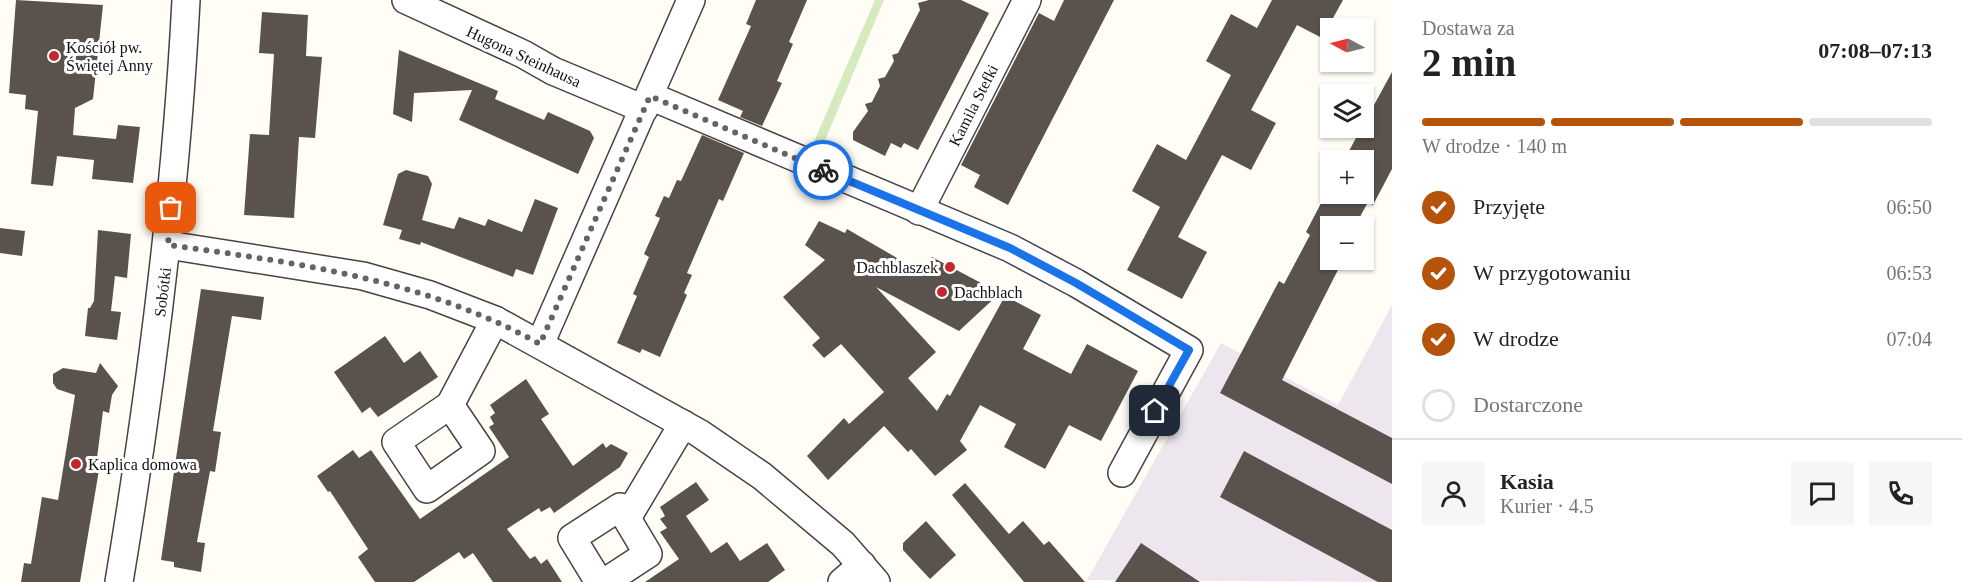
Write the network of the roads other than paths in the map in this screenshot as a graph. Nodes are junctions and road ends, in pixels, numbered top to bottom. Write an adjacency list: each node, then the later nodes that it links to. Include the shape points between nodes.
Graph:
1 (186, 0): 7 (street, Sobótki)
2 (406, 0): 5 (street, Hugona Steinhausa, via 553,71)
3 (691, 0): 5 (street)
4 (1028, 0): 6 (street, Kamila Stefki)
5 (647, 103): 6 (street, Hugona Steinhausa); 9 (street)
6 (920, 211): 12 (street, Hugona Steinhausa, via 1010,248 1189,350)
7 (168, 245): 8 (street, via 363,276); 15 (street, Sobótki)
8 (495, 320): 9 (street); 10 (street)
9 (540, 344): 11 (street)
10 (450, 405)
11 (683, 424): 13 (street); 14 (street, via 762,476 843,544)
12 (1122, 473)
13 (627, 518): 16 (street, via 620,507 572,538); 17 (street, via 648,554)
14 (860, 576)
15 (119, 582)
16 (599, 582)
17 (605, 582)

